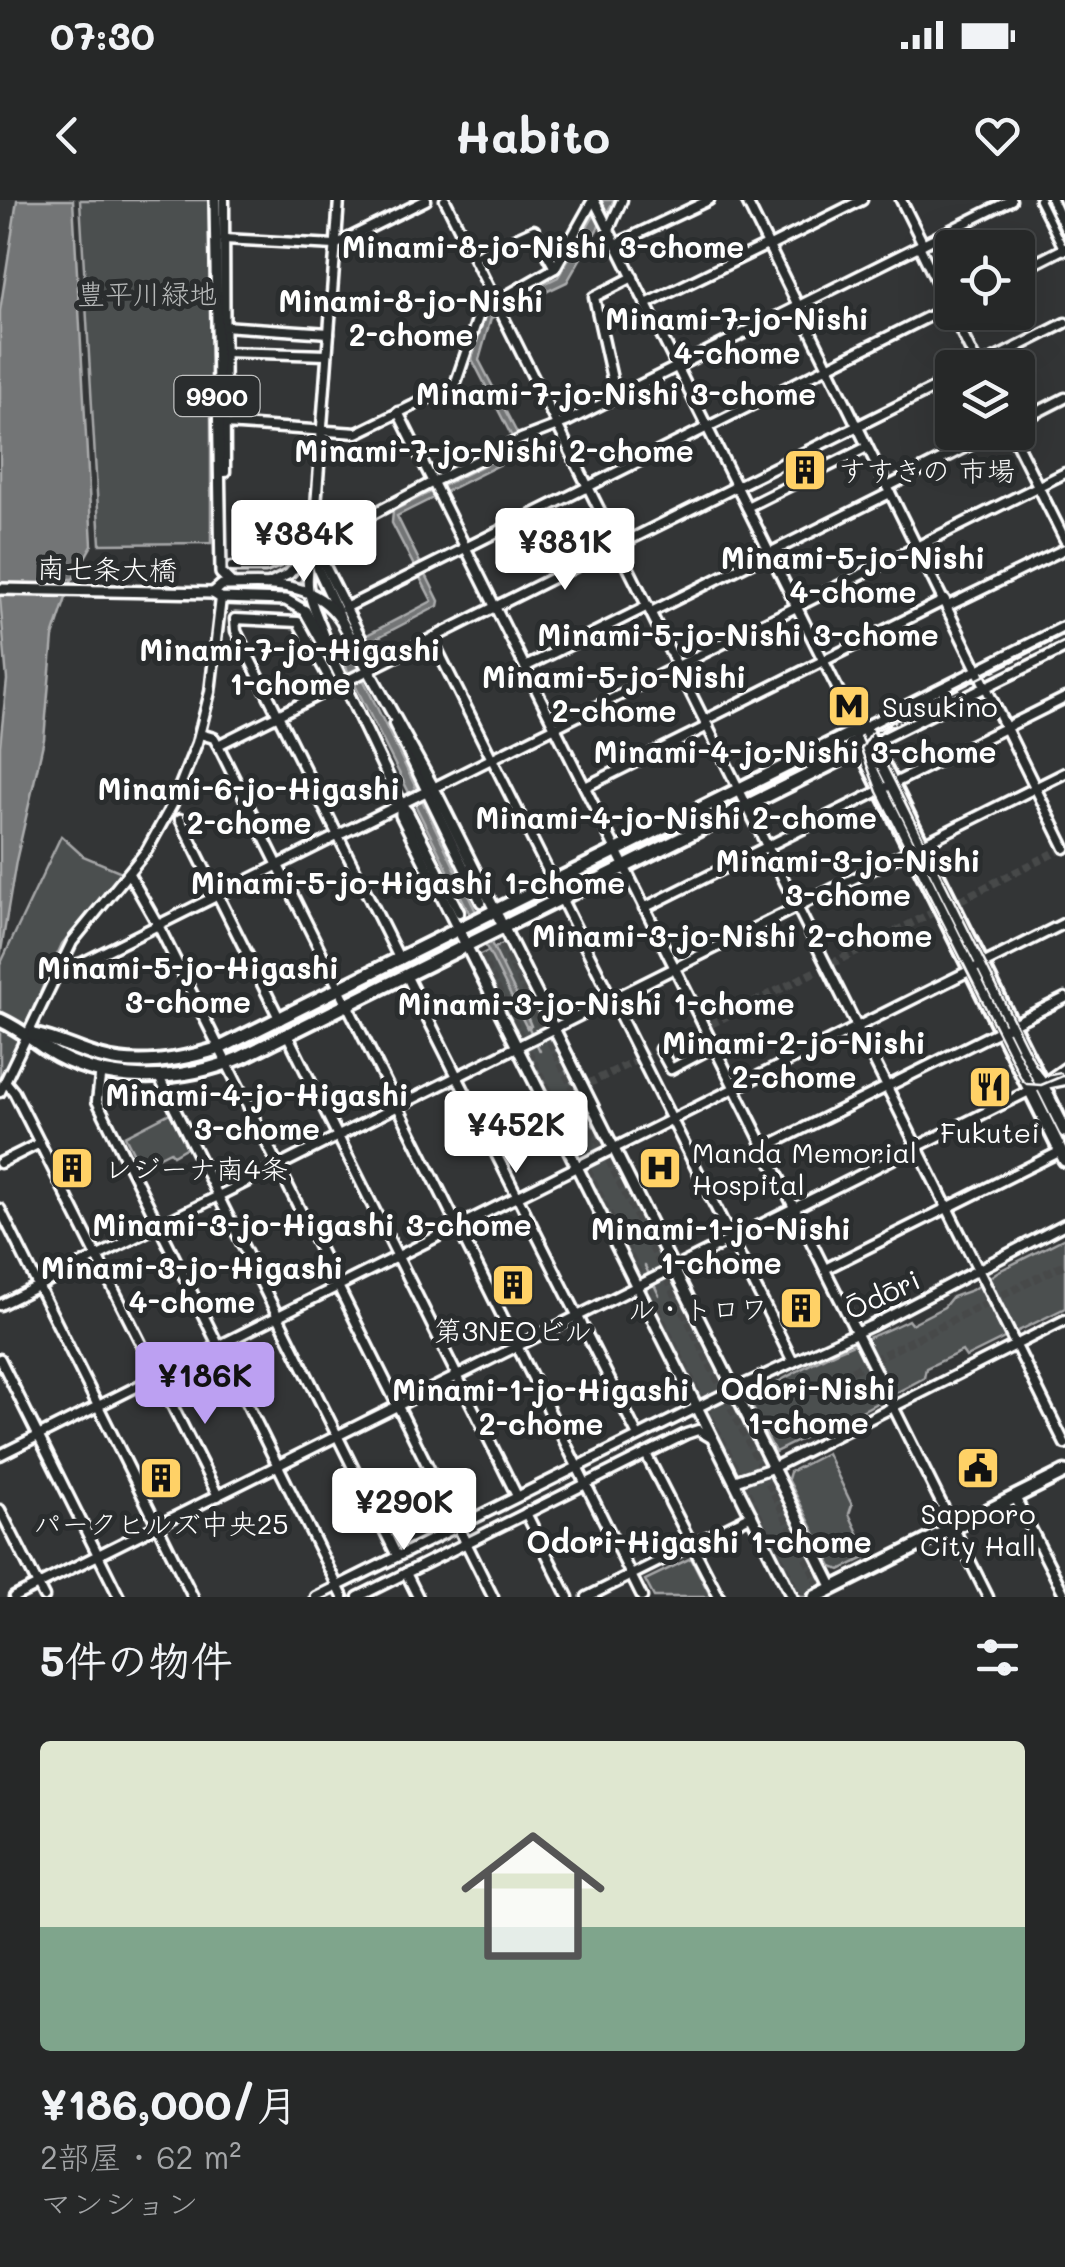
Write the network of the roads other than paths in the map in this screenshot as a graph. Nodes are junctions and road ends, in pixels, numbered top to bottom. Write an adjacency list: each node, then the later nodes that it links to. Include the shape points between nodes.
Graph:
1 (215, 200): 72 (main road, 9900, via 221,574)
2 (224, 200): 19 (street)
3 (339, 200): 20 (street)
4 (426, 200): 20 (street)
5 (445, 200): 25 (street)
6 (594, 200): 18 (street); 27 (street)
7 (622, 200): 18 (street)
8 (710, 200): 21 (street)
9 (746, 200): 23 (street)
10 (862, 200): 23 (street)
11 (901, 200): 22 (street)
12 (988, 200): 16 (street)
13 (1012, 200): 16 (street)
14 (1040, 200): 24 (street)
15 (1052, 200): 17 (street)
16 (991, 210): 22 (street)
17 (1065, 228)
18 (609, 229): 21 (street)
19 (224, 239): 20 (street); 35 (street)
20 (335, 244): 36 (street)
21 (616, 244): 29 (street)
22 (921, 245): 28 (street); 32 (street)
23 (768, 246): 30 (street); 32 (street)
24 (1065, 249): 26 (street)
25 (474, 257): 27 (street, via 534,230); 31 (street)
26 (1035, 264)
27 (554, 268): 31 (street)
28 (935, 273)
29 (633, 277): 30 (street); 43 (street, via 594,297)
30 (646, 304): 40 (street)
31 (498, 306): 45 (street, via 480,311 455,385); 48 (street)
32 (797, 306): 40 (street); 41 (street)
33 (935, 314): 41 (street)
34 (1065, 323): 37 (street)
35 (223, 326): 36 (street); 38 (street)
36 (328, 333): 39 (street)
37 (1012, 350)
38 (223, 352): 39 (street); 47 (street)
39 (327, 355): 51 (street)
40 (677, 366): 43 (street); 49 (street)
41 (827, 367): 49 (street); 50 (street)
42 (935, 388): 50 (street)
43 (616, 397): 48 (street)
44 (1065, 398): 46 (street)
45 (398, 412): 51 (street, via 357,432); 60 (street)
46 (1035, 413)
47 (225, 424): 51 (street); 55 (street)
48 (558, 426): 57 (street); 60 (street, via 510,444)
49 (707, 426): 57 (street); 59 (street)
50 (857, 427): 52 (street); 59 (street)
51 (321, 430): 65 (street)
52 (867, 447): 61 (street); 62 (street)
53 (963, 450): 61 (street)
54 (1020, 450): 58 (street)
55 (225, 472)
56 (1065, 473): 58 (street)
57 (588, 485): 66 (street); 68 (street)
58 (1038, 486): 64 (street); 67 (street)
59 (737, 487): 62 (street); 66 (street)
60 (436, 488): 63 (street); 68 (street)
61 (889, 490): 67 (street); 70 (street)
62 (747, 506): 70 (street)
63 (325, 540): 65 (street); 79 (street, via 323,560)
64 (1065, 540)
65 (312, 546): 71 (street, via 265,567); 73 (street, via 289,574); 75 (street); 82 (street)
66 (618, 546): 78 (street); 80 (street)
67 (918, 546): 77 (street); 81 (street)
68 (465, 547): 78 (street); 79 (street)
69 (1065, 549): 77 (street)
70 (770, 552): 80 (street); 81 (street)
71 (232, 567)
72 (234, 585): 73 (main road); 76 (main road, via 222,585)
73 (265, 586): 75 (main road)
74 (0, 588): 76 (main road, 南七条大橋)
75 (307, 590): 82 (main road); 87 (street)
76 (217, 596): 87 (main road, 南七条大橋, via 296,604); 100 (street, via 212,682)
77 (946, 603): 86 (street); 90 (street)
78 (495, 607): 84 (street); 88 (street)
79 (345, 608): 91 (street, via 372,658)
80 (650, 608): 88 (street); 89 (street)
81 (798, 608): 86 (street); 89 (street)
82 (342, 620): 91 (main road)
83 (1065, 626): 90 (street)
84 (432, 638): 91 (street); 103 (street)
85 (1065, 648): 93 (street)
86 (824, 661): 96 (street); 97 (street)
87 (334, 663): 92 (main road)
88 (525, 667): 98 (street)
89 (678, 667): 96 (street); 98 (street)
90 (978, 670): 93 (street); 97 (street)
91 (365, 673): 92 (street); 109 (main road, via 387,706)
92 (342, 683): 95 (street); 95 (street, via 298,622 235,619); 109 (main road)
93 (986, 688): 99 (street); 102 (street)
94 (1065, 698): 99 (street)
95 (278, 715): 101 (street); 112 (street)
96 (706, 723): 105 (street); 108 (street)
97 (857, 727): 102 (highway); 108 (highway)
98 (555, 728): 103 (street); 105 (street)
99 (1005, 728): 106 (street); 107 (street)
100 (200, 734): 101 (street); 119 (street, via 166,816)
101 (218, 745): 117 (street)
102 (867, 747): 106 (highway); 110 (highway)
103 (492, 758): 109 (street); 120 (street)
104 (1065, 773): 107 (street)
105 (584, 787): 116 (street)
106 (887, 787): 113 (street); 114 (highway)
107 (1035, 788): 114 (street); 115 (street)
108 (739, 790): 110 (street); 116 (highway)
109 (418, 796): 112 (street); 123 (street); 126 (street, via 408,812); 127 (main road); 131 (main road, via 401,815)
110 (746, 806): 113 (street); 118 (highway)
111 (180, 819): 121 (street)
112 (338, 836): 117 (street); 133 (street)
113 (766, 847): 124 (street); 125 (street)
114 (917, 847): 124 (street); 136 (highway)
115 (1065, 848)
116 (616, 852): 118 (street); 120 (highway)
117 (278, 866): 121 (street); 138 (street)
118 (624, 867): 122 (highway); 125 (street)
119 (129, 874): 129 (street); 134 (street, via 74,938)
120 (554, 883): 127 (highway)
121 (218, 895): 129 (street); 143 (street)
122 (561, 898): 130 (highway); 140 (street)
123 (480, 902)
124 (796, 907): 135 (street); 146 (street)
125 (644, 908): 135 (street)
126 (459, 912)
127 (496, 912): 130 (main road); 131 (highway)
128 (1065, 923): 136 (street)
129 (158, 925): 134 (street, via 82,963); 151 (street)
130 (503, 927): 132 (highway); 145 (main road)
131 (459, 930): 132 (main road); 133 (highway)
132 (466, 945): 137 (highway); 149 (main road)
133 (400, 960): 138 (highway)
134 (62, 963): 147 (street)
135 (674, 968): 140 (street); 150 (street)
136 (976, 968): 144 (highway); 146 (street)
137 (406, 975): 141 (highway); 156 (street)
138 (340, 990): 141 (street); 143 (highway)
139 (1065, 998): 144 (street)
140 (612, 1000): 145 (street); 165 (street)
141 (347, 1004): 148 (highway); 164 (street)
142 (0, 1020): 147 (highway)
143 (280, 1020): 151 (highway)
144 (1005, 1027): 161 (street); 162 (highway)
145 (554, 1028): 149 (street); 171 (main road)
146 (856, 1029): 160 (street); 161 (street)
147 (24, 1032): 151 (highway, via 130,1062); 155 (highway, via 47,1050); 159 (street)
148 (287, 1034): 153 (highway); 167 (street)
149 (517, 1046): 156 (street); 175 (main road)
150 (713, 1047): 152 (street, via 671,1069); 160 (street)
151 (220, 1048): 153 (street)
152 (660, 1048)
153 (227, 1063): 157 (highway); 174 (street)
154 (1065, 1068): 162 (street)
155 (101, 1070): 157 (highway); 182 (street, via 97,1101)
156 (458, 1076): 164 (street); 177 (street)
157 (159, 1077): 176 (street)
158 (1065, 1080): 162 (street)
159 (5, 1081): 163 (street); 168 (street)
160 (734, 1088): 165 (street); 169 (street)
161 (886, 1088): 169 (street); 170 (street)
162 (1036, 1088): 166 (highway); 170 (street); 172 (highway)
163 (0, 1092)
164 (398, 1106): 167 (street); 183 (street)
165 (671, 1120): 171 (street); 184 (street)
166 (1065, 1131)
167 (338, 1136): 174 (street); 186 (street)
168 (40, 1143): 173 (street); 185 (street)
169 (764, 1148): 178 (street)
170 (917, 1148): 178 (street); 179 (street)
171 (612, 1149): 175 (street); 188 (main road)
172 (1064, 1153): 179 (street)
173 (0, 1163)
174 (278, 1166): 176 (street); 192 (street)
175 (577, 1167): 177 (street); 190 (main road)
176 (218, 1196): 182 (street); 194 (street)
177 (518, 1196): 183 (street); 195 (street)
178 (794, 1208): 184 (street); 187 (street)
179 (948, 1208): 187 (street); 189 (street)
180 (0, 1209): 191 (street)
181 (1065, 1224): 189 (street, Ōdōri)
182 (158, 1226): 185 (street); 199 (street)
183 (458, 1226): 186 (street); 200 (street)
184 (732, 1239): 188 (street); 202 (street)
185 (98, 1256): 191 (street); 203 (street)
186 (398, 1256): 192 (street); 204 (street)
187 (825, 1269): 197 (street)
188 (672, 1270): 190 (street); 205 (main road)
189 (978, 1270): 197 (street, Ōdōri); 198 (street)
190 (642, 1284): 195 (street); 206 (main road)
191 (38, 1286): 193 (street); 207 (street)
192 (338, 1286): 194 (street); 208 (street)
193 (0, 1305)
194 (278, 1316): 199 (street); 211 (street)
195 (577, 1317): 200 (street); 212 (street)
196 (1065, 1320): 198 (street)
197 (856, 1332): 202 (street, Ōdōri); 209 (street)
198 (1016, 1345): 209 (street); 214 (street)
199 (218, 1346): 203 (street); 217 (street)
200 (518, 1346): 204 (street); 218 (street)
201 (0, 1359): 210 (street)
202 (793, 1362): 205 (street, Ōdōri)
203 (158, 1376): 207 (street); 223 (street)
204 (458, 1376): 208 (street); 224 (street)
205 (734, 1391): 206 (street, Ōdōri); 219 (main road)
206 (707, 1402): 212 (street, Ōdōri); 213 (main road)
207 (98, 1405): 210 (street); 229 (street)
208 (398, 1406): 211 (street); 230 (street)
209 (893, 1406): 219 (street); 231 (street)
210 (38, 1435): 216 (street); 234 (street)
211 (338, 1436): 217 (street); 235 (street)
212 (638, 1436): 218 (street, Ōdōri)
213 (713, 1440): 215 (street, via 691,1432); 221 (main road)
214 (1065, 1444)
215 (646, 1454): 222 (street); 233 (street)
216 (0, 1455)
217 (278, 1466): 223 (street); 239 (street)
218 (577, 1466): 222 (street); 224 (street, Ōdōri)
219 (772, 1468): 221 (street); 240 (main road)
220 (1065, 1472): 225 (highway)
221 (734, 1481): 228 (main road)
222 (586, 1483): 227 (street); 237 (street)
223 (218, 1496): 229 (street)
224 (518, 1496): 230 (street, Ōdōri)
225 (1015, 1497): 231 (highway); 242 (street)
226 (0, 1510): 238 (street)
227 (526, 1513): 232 (street); 252 (street)
228 (752, 1515): 233 (street); 256 (main road)
229 (158, 1525): 234 (street); 246 (street)
230 (457, 1526): 232 (street); 235 (street, Ōdōri)
231 (953, 1528): 240 (highway); 257 (street)
232 (466, 1543): 236 (street); 251 (street)
233 (692, 1544): 237 (street); 255 (street)
234 (98, 1555): 238 (street); 245 (street)
235 (397, 1556): 239 (street, Ōdōri)
236 (406, 1573): 249 (street); 250 (street)
237 (631, 1575): 253 (street); 254 (street)
238 (38, 1586): 243 (street); 244 (street)
239 (338, 1586): 247 (street, Ōdōri); 248 (street)
240 (835, 1593): 241 (highway)
241 (817, 1596)
242 (1065, 1596)
243 (14, 1597)
244 (44, 1597)
245 (119, 1597)
246 (193, 1597)
247 (316, 1597)
248 (342, 1597)
249 (358, 1597)
250 (418, 1597)
251 (492, 1597)
252 (568, 1597)
253 (587, 1597)
254 (642, 1597)
255 (718, 1597)
256 (792, 1597)
257 (988, 1597)

